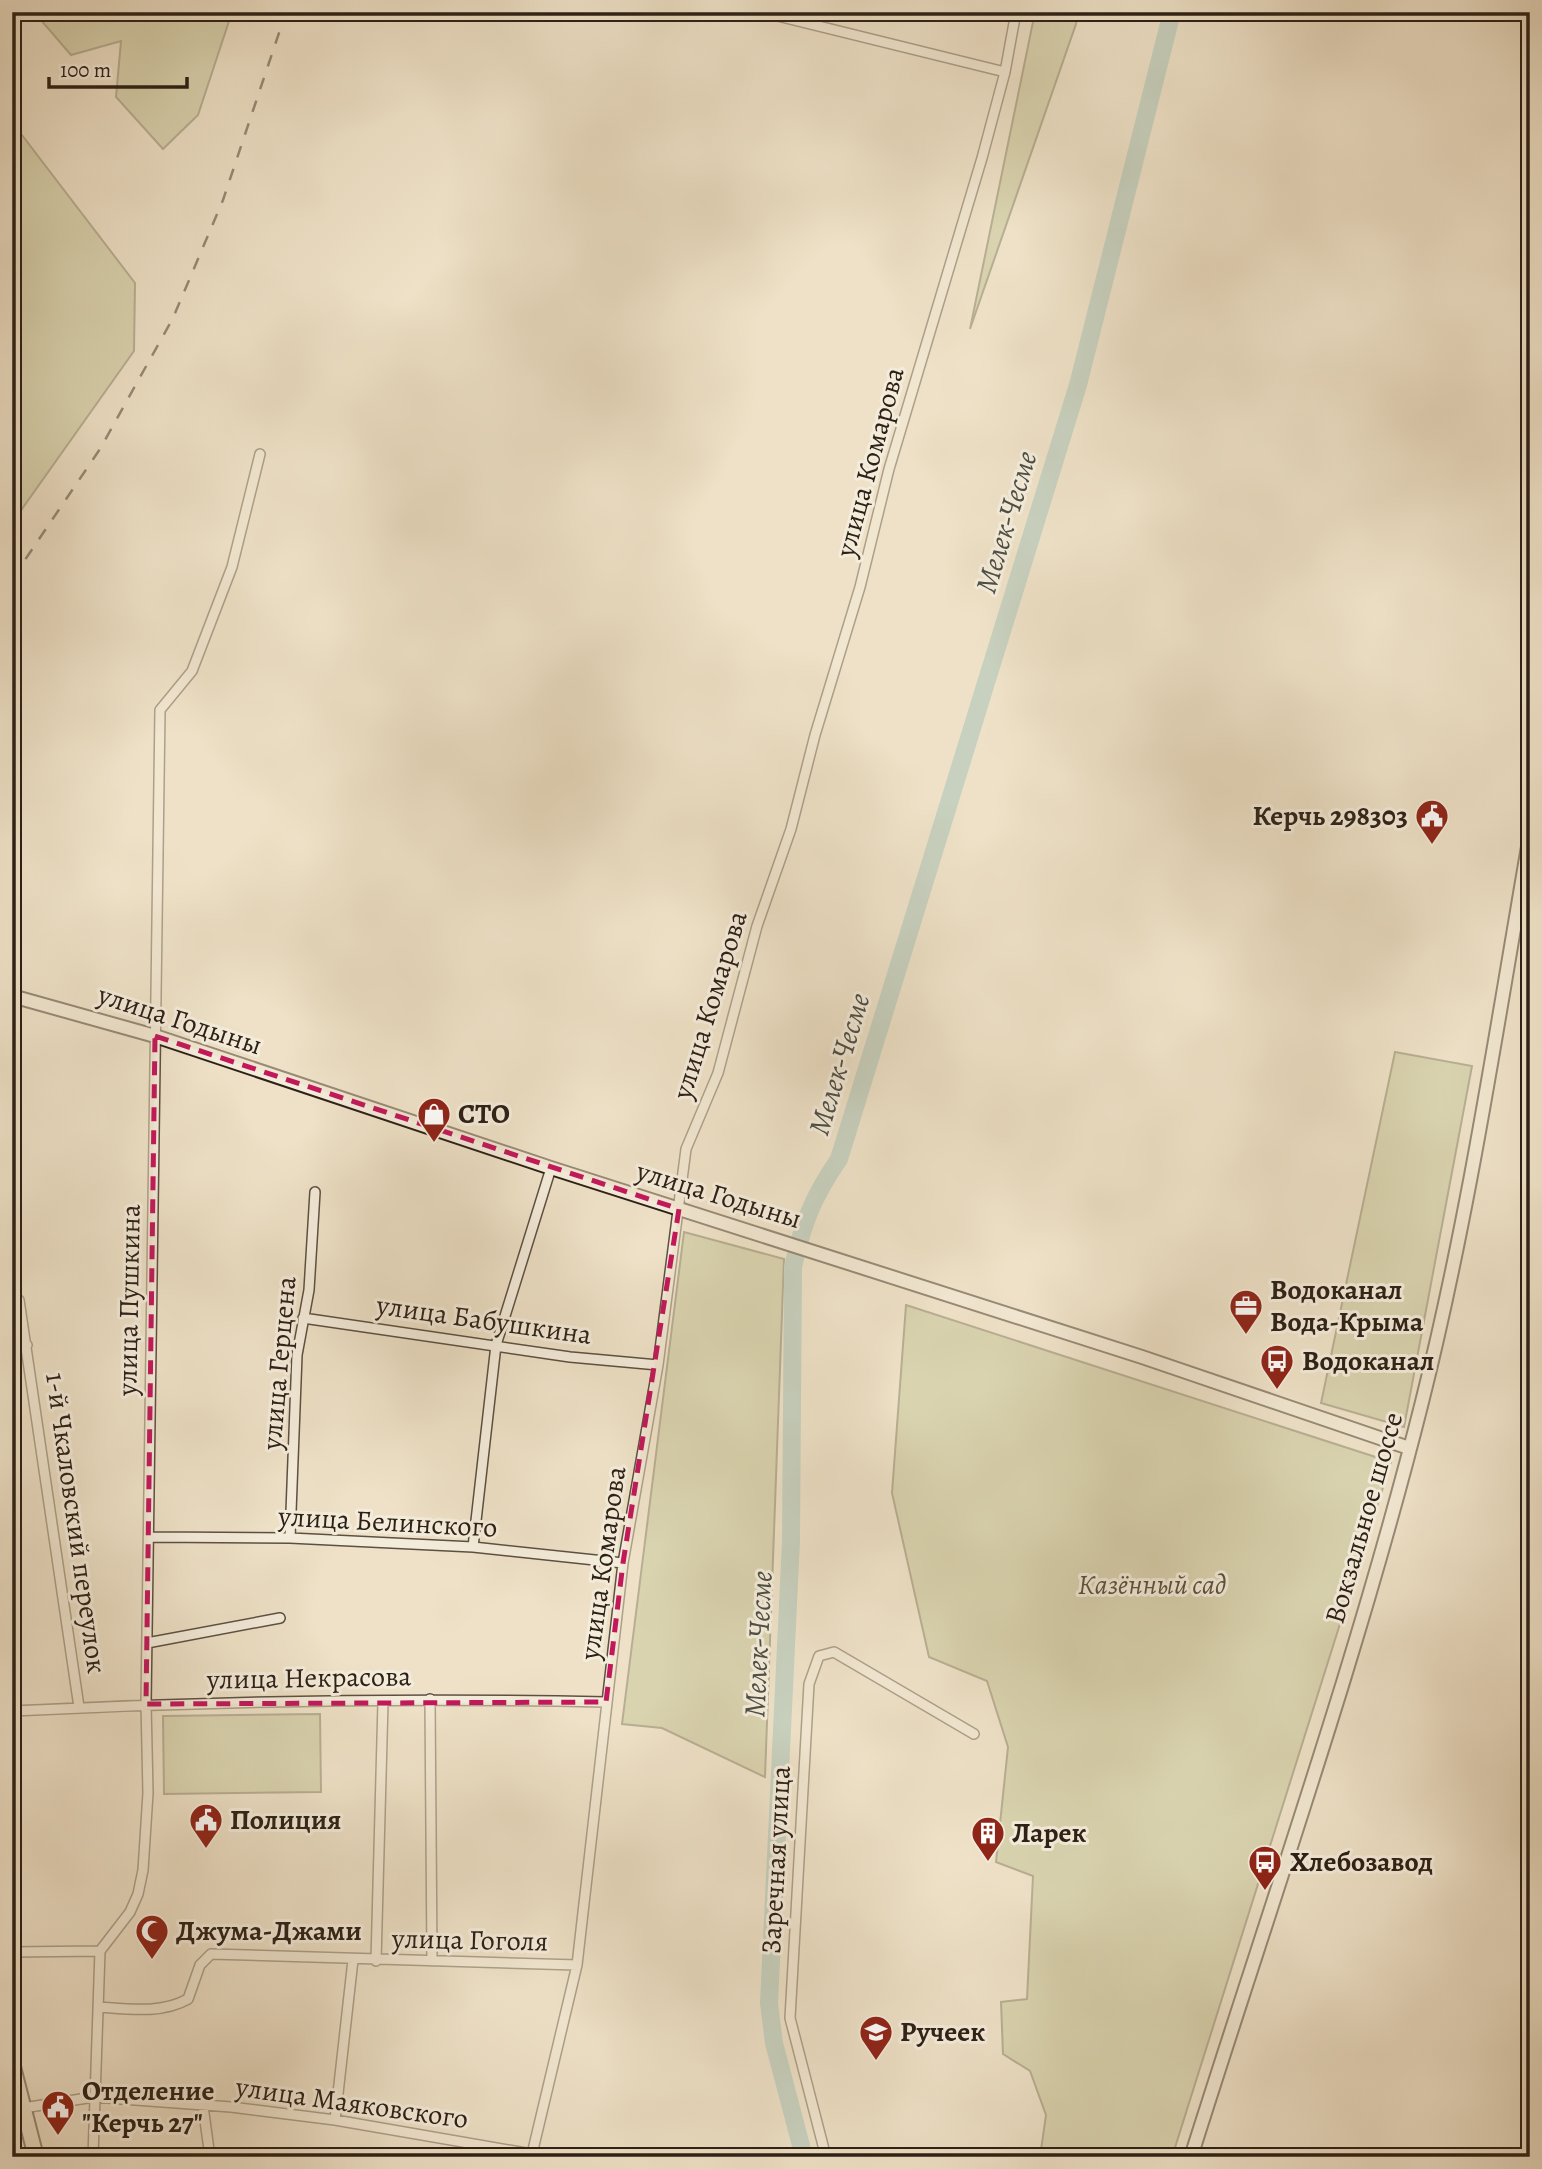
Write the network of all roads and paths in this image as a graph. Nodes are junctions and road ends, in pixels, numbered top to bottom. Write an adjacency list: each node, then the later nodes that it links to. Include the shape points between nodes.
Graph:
1 (762, 12): 3 (street)
2 (1016, 12): 3 (street, улица Комарова)
3 (1005, 72): 10 (street, улица Комарова, via 889,469 791,829 757,926 718,1073 686,1149)
4 (260, 454): 7 (street, улица Пушкина, via 232,567 192,671 160,710)
5 (1530, 835): 17 (main road, Вокзальное шоссе, via 1473,1172)
6 (12, 996): 7 (main road, улица Годыны)
7 (155, 1036): 8 (main road, улица Годыны); 18 (street, улица Пушкина)
8 (551, 1168): 10 (main road, улица Годыны); 14 (street)
9 (315, 1192): 12 (street, улица Герцена)
10 (679, 1209): 16 (street, улица Комарова); 17 (main road, улица Годыны)
11 (19, 1300): 13 (street, 1-й Чкаловский переулок)
12 (303, 1318): 14 (street, улица Бабушкина); 19 (street, улица Герцена, via 297,1355)
13 (27, 1345): 15 (street, 1-й Чкаловский переулок); 28 (street, 1-й Чкаловский переулок)
14 (496, 1345): 16 (street, улица Бабушкина); 20 (street)
15 (12, 1347)
16 (658, 1365): 21 (street, улица Комарова)
17 (1409, 1448): 51 (main road, Вокзальное шоссе, via 1350,1661)
18 (150, 1537): 19 (street, улица Белинского); 23 (street, улица Пушкина)
19 (290, 1538): 20 (street, улица Белинского)
20 (473, 1547): 21 (street, улица Белинского)
21 (623, 1563): 26 (street, улица Комарова)
22 (280, 1618): 23 (street)
23 (147, 1643): 27 (street, улица Пушкина)
24 (430, 1699): 25 (street, улица Некрасова); 26 (street, улица Некрасова); 35 (street)
25 (383, 1702): 27 (street, улица Некрасова); 34 (street)
26 (606, 1702): 36 (street, улица Комарова)
27 (146, 1704): 28 (street, улица Некрасова); 31 (street, улица Пушкина, via 148,1793 143,1870 130,1913)
28 (79, 1707): 29 (street, улица Некрасова)
29 (12, 1711)
30 (974, 1734): 50 (street, Заречная улица, via 834,1652 820,1656 813,1670 790,2018)
31 (100, 1951): 32 (street); 37 (street)
32 (12, 1952)
33 (353, 1961): 34 (street, улица Гоголя); 37 (street, улица Гоголя, via 211,1954 200,1965 188,1999 181,2004); 43 (street)
34 (376, 1961): 35 (street, улица Гоголя)
35 (432, 1961): 36 (street, улица Гоголя)
36 (577, 1965): 44 (street, улица Комарова)
37 (99, 2007): 40 (street)
38 (12, 2063): 42 (main road)
39 (12, 2087): 42 (main road)
40 (94, 2097): 41 (street, улица Маяковского); 42 (street, улица Маяковского); 47 (street)
41 (204, 2106): 43 (street, улица Маяковского); 48 (street)
42 (21, 2109): 45 (main road); 46 (main road)
43 (335, 2120): 44 (street, улица Маяковского)
44 (532, 2156): 49 (street, улица Маяковского)
45 (30, 2157)
46 (36, 2157)
47 (93, 2157)
48 (210, 2157)
49 (549, 2157)
50 (825, 2157)
51 (1191, 2157)

